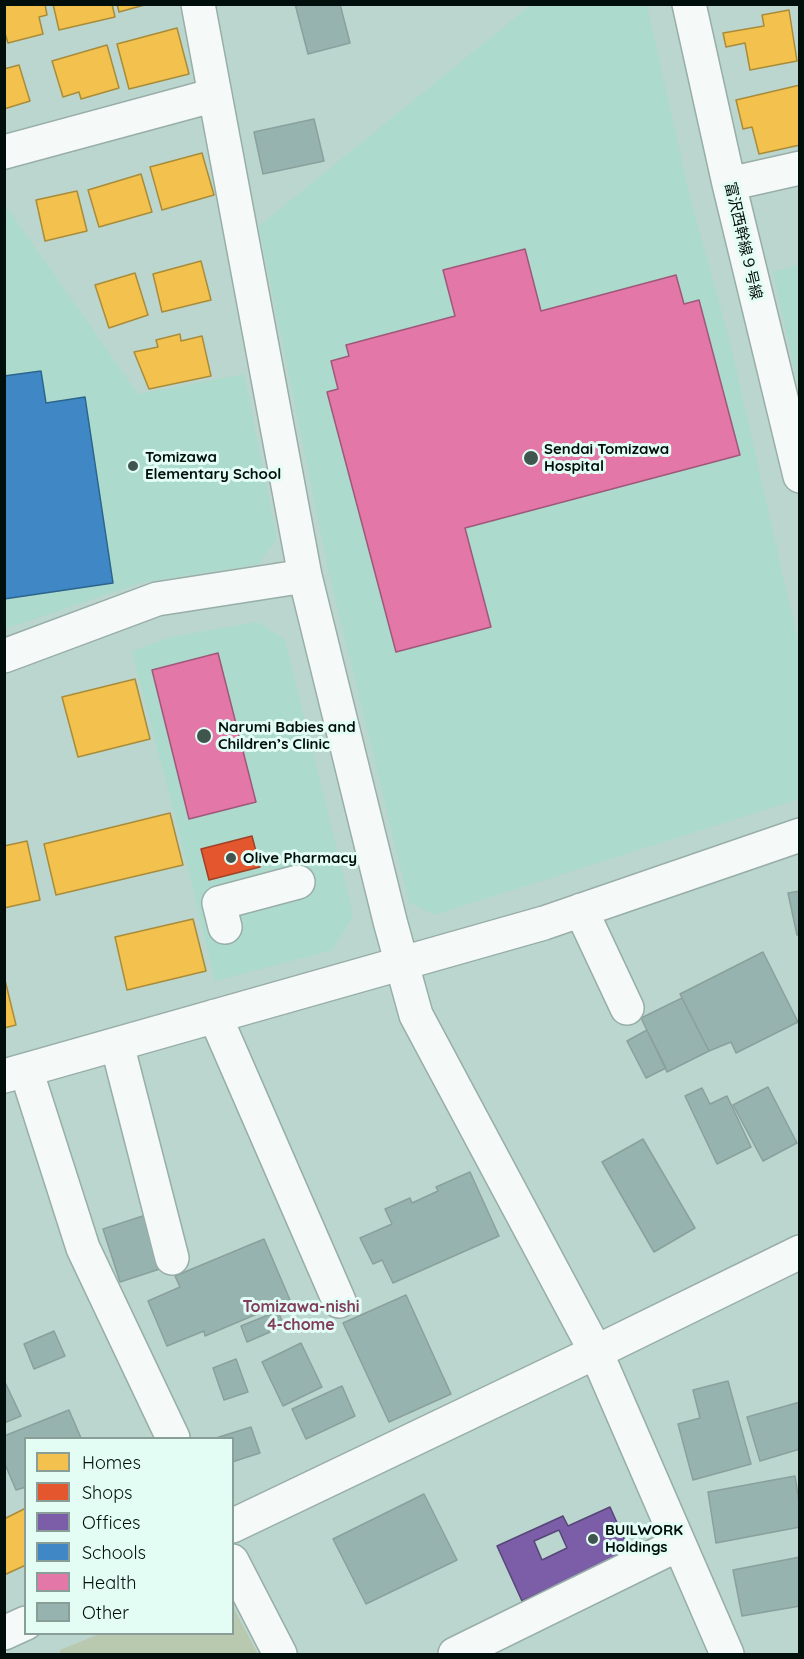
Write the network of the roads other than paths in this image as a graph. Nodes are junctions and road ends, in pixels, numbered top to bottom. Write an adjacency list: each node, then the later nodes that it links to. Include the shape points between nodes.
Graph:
1 (198, 4): 3 (street)
2 (689, 4): 6 (street, 富沢西幹線９号線)
3 (215, 96): 4 (street); 8 (street)
4 (4, 152)
5 (800, 168): 6 (street)
6 (729, 184): 7 (street, 富沢西幹線９号線)
7 (800, 476)
8 (305, 576): 9 (street, via 157,599); 14 (street)
9 (4, 656)
10 (800, 835): 12 (street)
11 (298, 882): 13 (street, via 219,903)
12 (581, 910): 14 (street); 15 (street)
13 (225, 927)
14 (401, 963): 16 (street); 22 (street, via 416,1015)
15 (627, 1008)
16 (215, 1016): 17 (street); 21 (street)
17 (117, 1044): 18 (street); 20 (street)
18 (15, 1073): 23 (street, via 83,1248)
19 (800, 1252): 22 (street)
20 (172, 1258)
21 (339, 1301)
22 (596, 1352): 24 (street); 25 (street)
23 (173, 1437)
24 (234, 1525)
25 (679, 1544): 30 (street); 31 (street)
26 (234, 1564): 29 (street)
27 (24, 1624): 28 (street)
28 (4, 1633)
29 (280, 1654)
30 (455, 1654)
31 (727, 1654)

